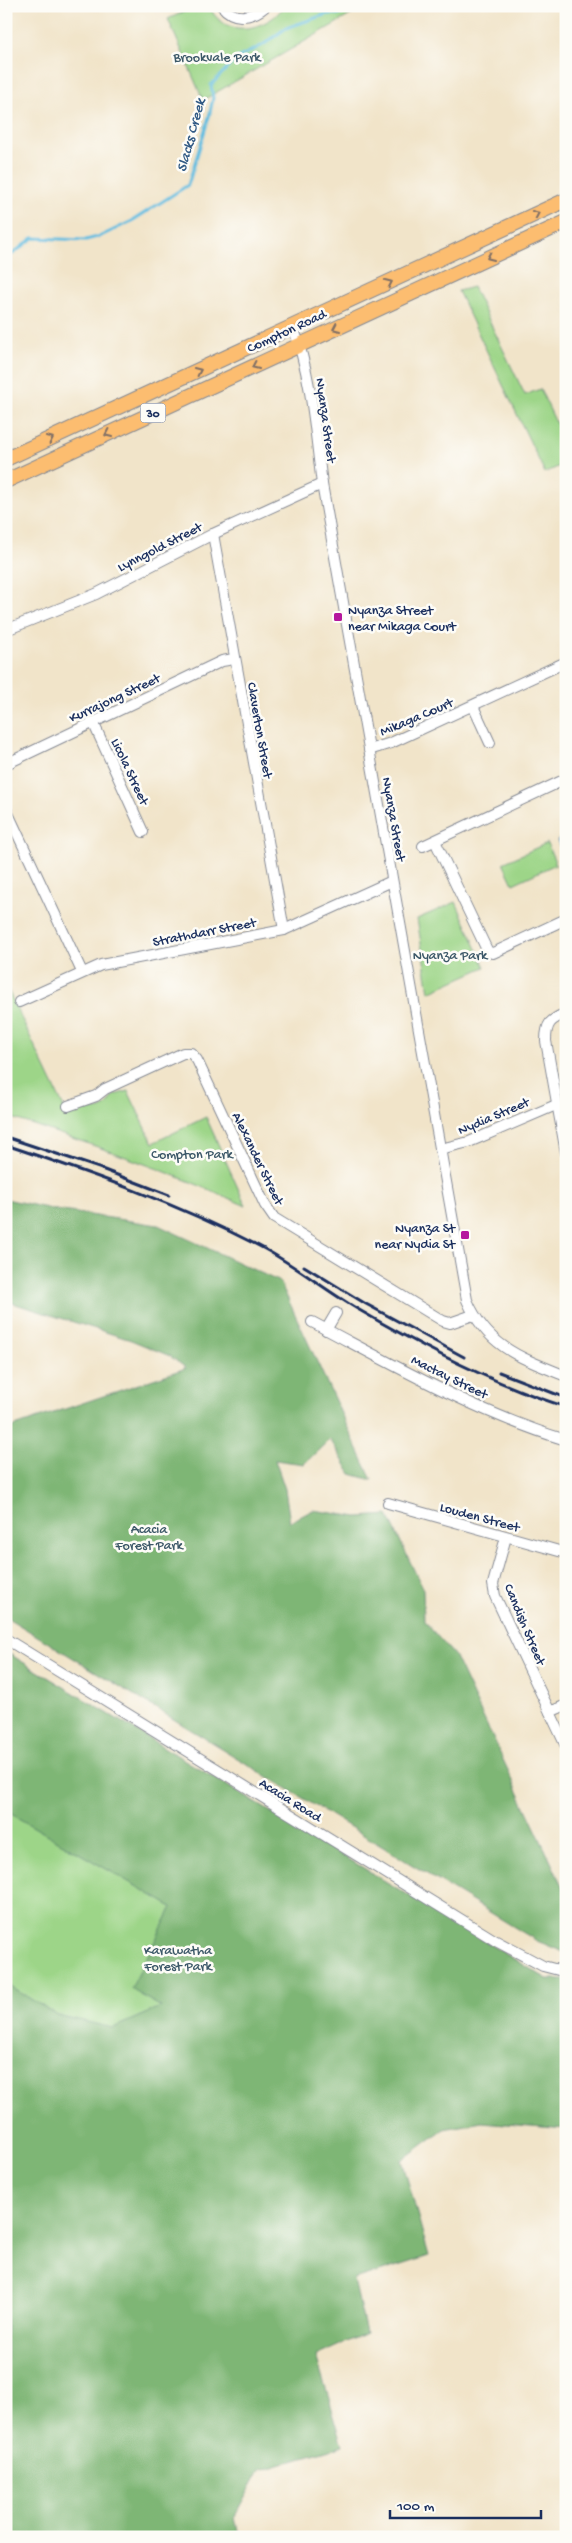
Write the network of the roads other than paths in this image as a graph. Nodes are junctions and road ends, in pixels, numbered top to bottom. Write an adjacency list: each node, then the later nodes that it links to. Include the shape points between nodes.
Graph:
1 (222, 6): 2 (street, via 232,16 245,17)
2 (266, 6)
3 (566, 200): 5 (main road, Compton Road / 30, one-way to 3)
4 (566, 222): 6 (main road, Compton Road / 30, one-way to 6)
5 (293, 328): 6 (street, Nyanza Street); 7 (main road, Compton Road / 30, one-way to 5)
6 (300, 345): 8 (main road, Compton Road / 30, one-way to 8); 9 (street, Nyanza Street)
7 (6, 459)
8 (6, 481)
9 (322, 484): 10 (street, Lynngold Street); 17 (street, Nyanza Street)
10 (213, 534): 11 (street, Lynngold Street, via 96,594); 12 (street, Claverton Street)
11 (6, 630)
12 (234, 659): 15 (street, Kurrajong Street); 26 (street, Claverton Street)
13 (566, 662): 14 (street, Mikaga Court)
14 (473, 706): 16 (street, Mikaga Court); 17 (street, Mikaga Court)
15 (93, 722): 18 (street, Kurrajong Street); 21 (street, Licola Street)
16 (490, 743)
17 (369, 750): 24 (street, Nyanza Street)
18 (6, 764)
19 (566, 779): 22 (street)
20 (6, 809): 27 (street)
21 (143, 832)
22 (435, 840): 23 (street); 25 (street, via 488,952 493,953)
23 (423, 846)
24 (392, 880): 26 (street, Strathdarr Street); 32 (street, Nyanza Street)
25 (566, 919)
26 (284, 930): 27 (street, Strathdarr Street, via 101,965)
27 (82, 972): 28 (street, Strathdarr Street)
28 (18, 1002)
29 (566, 1013): 30 (street, via 552,1020 546,1028)
30 (556, 1104): 32 (street, Nydia Street, via 469,1142); 33 (street)
31 (68, 1106): 35 (street, Alexander Street, via 96,1096 183,1053 190,1053 197,1060 274,1218 443,1321 450,1323)
32 (440, 1149): 35 (street, Nyanza Street, via 463,1280)
33 (566, 1153)
34 (336, 1313): 37 (street)
35 (473, 1315): 38 (street, via 491,1338 505,1348)
36 (312, 1322): 37 (street, Mactay Street)
37 (326, 1330): 39 (street, Mactay Street, via 456,1396)
38 (566, 1376)
39 (566, 1440)
40 (388, 1503): 41 (street, Louden Street)
41 (506, 1537): 42 (street, Louden Street); 45 (street, Candish Street, via 493,1584 496,1596)
42 (566, 1553)
43 (6, 1639): 47 (street, Acacia Road, via 496,1941 543,1966)
44 (566, 1705): 45 (street)
45 (550, 1712): 46 (street, Candish Street)
46 (566, 1746)
47 (566, 1972)

